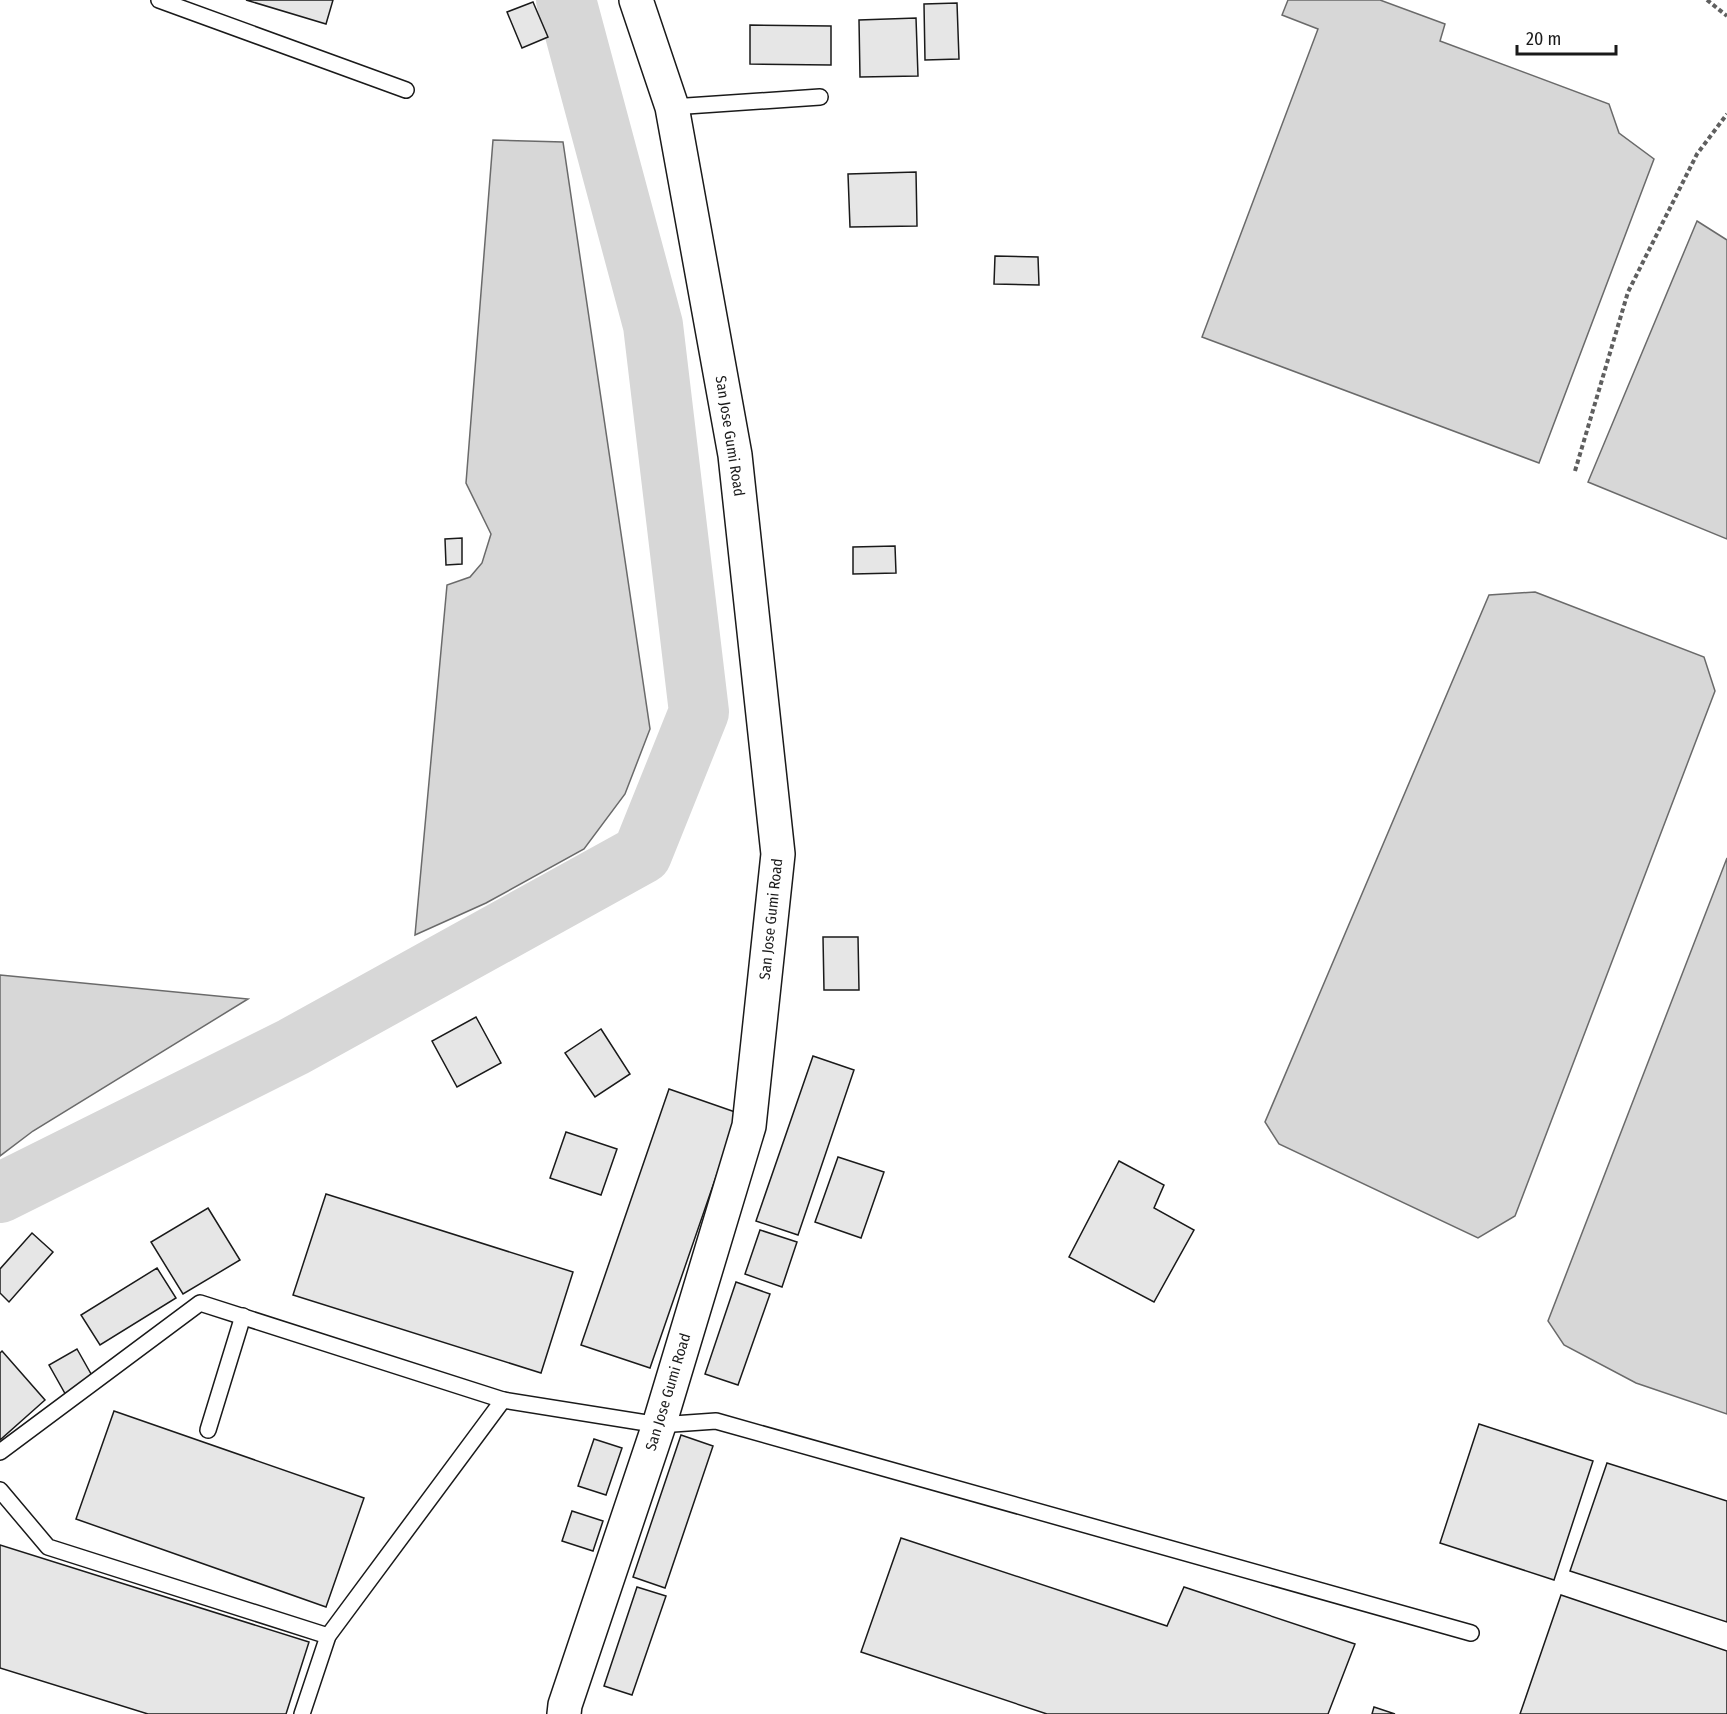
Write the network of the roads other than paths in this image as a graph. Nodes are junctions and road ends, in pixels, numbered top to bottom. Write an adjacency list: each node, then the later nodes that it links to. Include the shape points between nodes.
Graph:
1 (159, 0): 3 (lane)
2 (636, 0): 5 (street, San Jose Gumi Road)
3 (405, 90)
4 (820, 97): 5 (lane)
5 (672, 107): 8 (street, San Jose Gumi Road, via 735,455 778,854 748,1126)
6 (243, 1316): 7 (lane); 9 (lane); 10 (lane, via 200,1303)
7 (503, 1401): 8 (lane); 13 (lane)
8 (659, 1425): 12 (lane, via 716,1421); 15 (street, San Jose Gumi Road)
9 (208, 1430)
10 (0, 1452)
11 (0, 1490): 13 (lane, via 48,1547)
12 (1471, 1633)
13 (327, 1636): 14 (lane)
14 (302, 1714)
15 (564, 1714)

